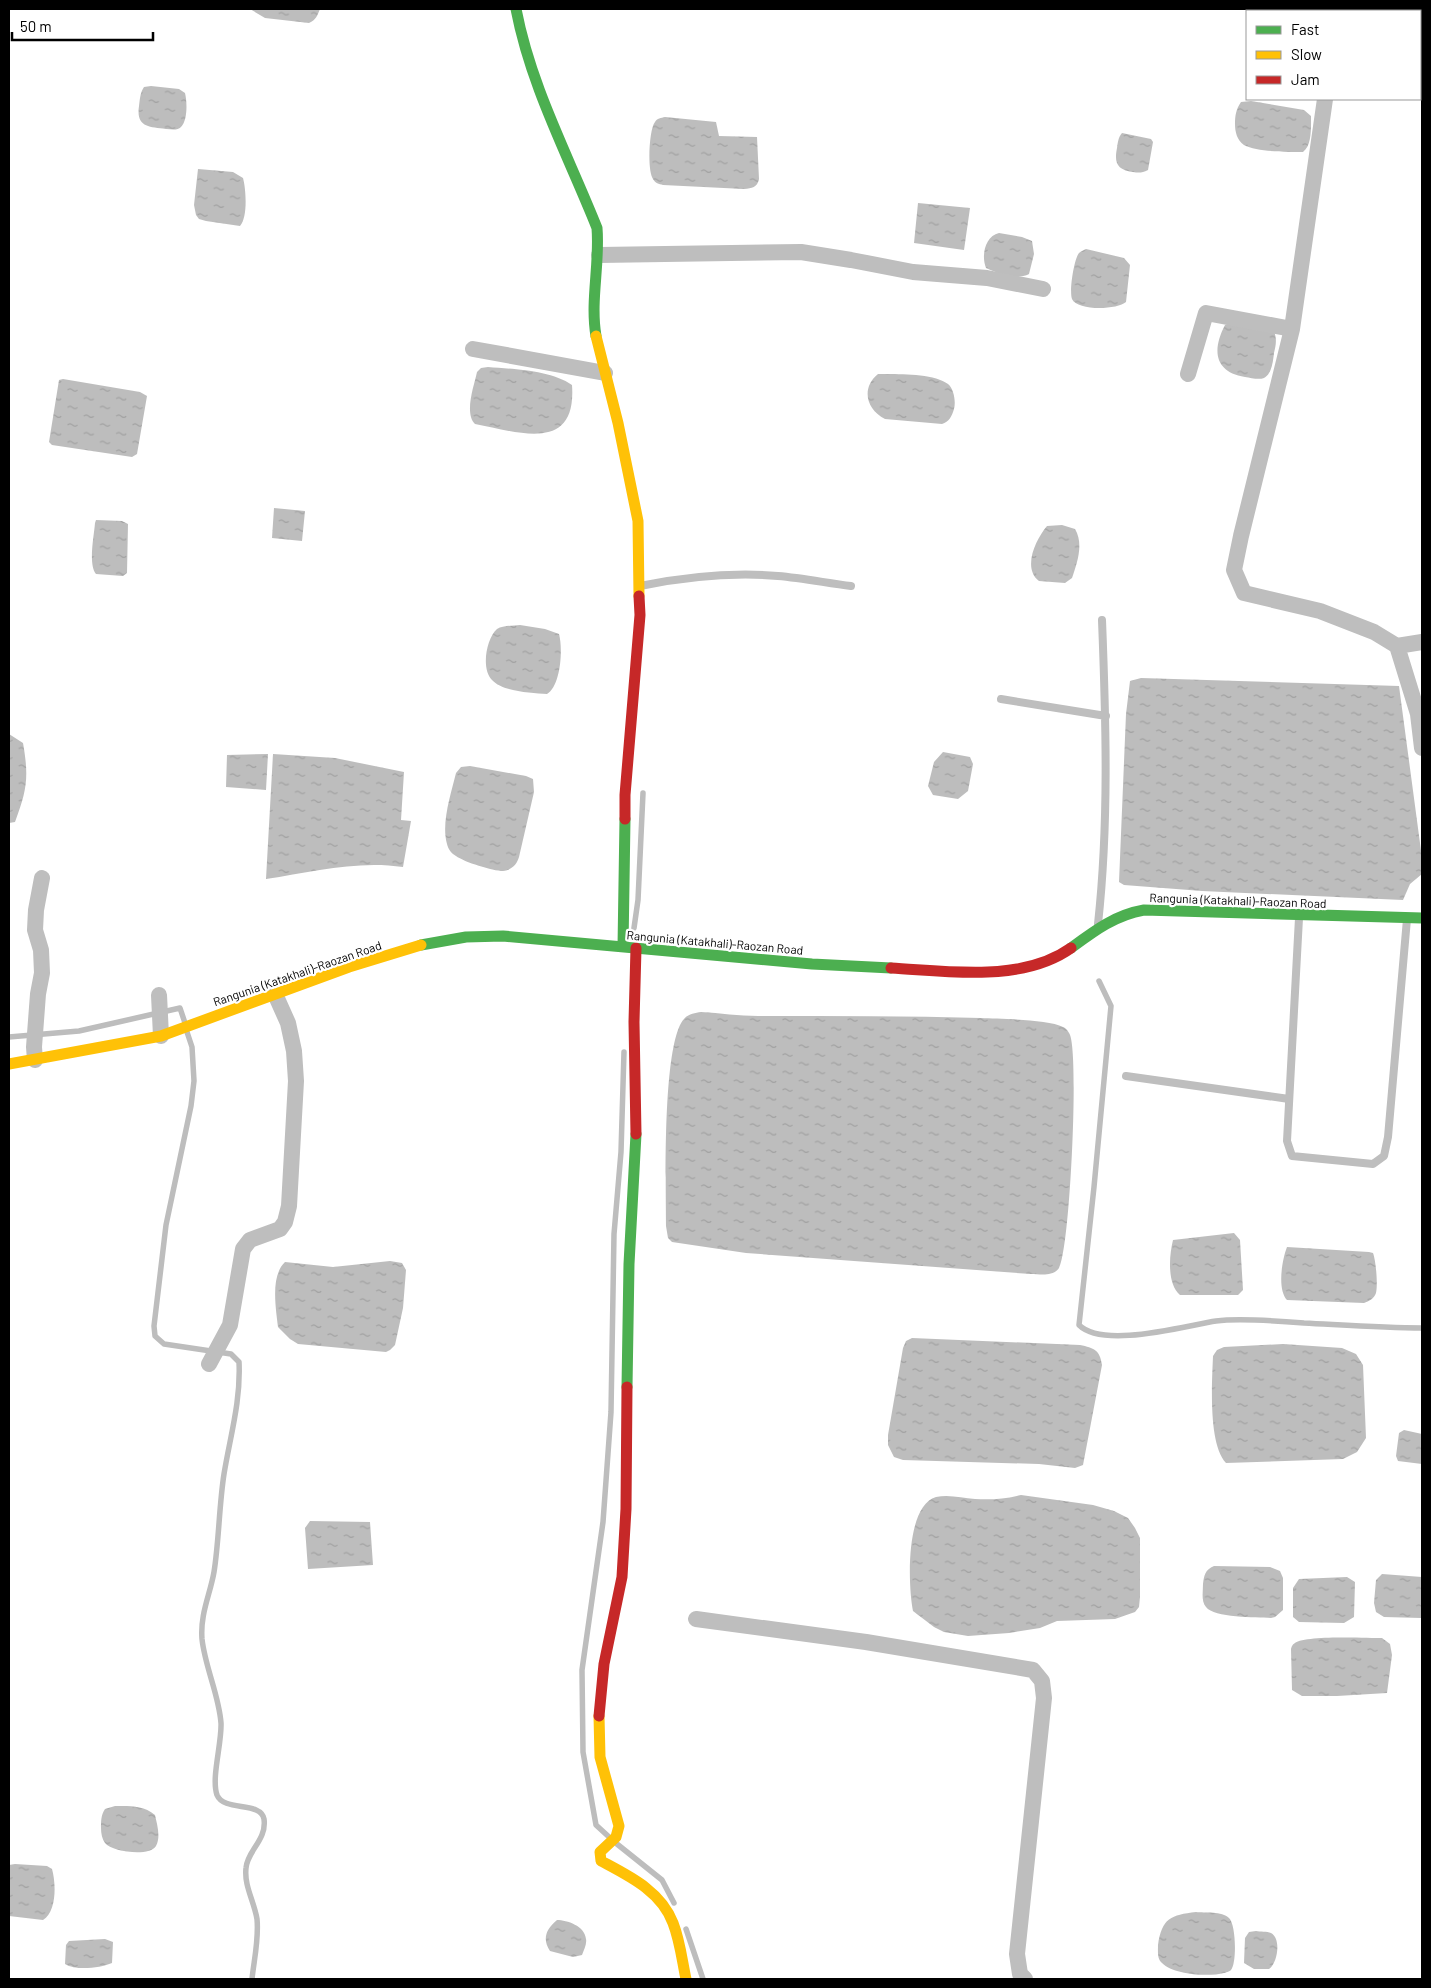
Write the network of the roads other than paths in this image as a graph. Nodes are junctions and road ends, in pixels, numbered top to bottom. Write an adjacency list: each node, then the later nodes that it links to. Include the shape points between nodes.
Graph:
1 (516, 9): 3 (street, via 530,68 597,228)
2 (1325, 100): 5 (street)
3 (599, 256): 4 (street, via 801,252 913,272 987,278); 7 (street, via 594,323)
4 (1043, 289)
5 (1292, 329): 8 (street, via 1206,313); 13 (street, via 1234,570 1244,593 1320,612 1374,632)
6 (473, 349): 7 (street)
7 (605, 373): 10 (street, via 638,522)
8 (1188, 374)
9 (851, 586): 10 (lane, via 778,576 707,576)
10 (638, 587): 22 (street, via 640,615 626,795)
11 (1102, 620): 15 (lane)
12 (1422, 642): 13 (street)
13 (1397, 646): 16 (street, via 1418,714)
14 (1001, 699): 15 (lane)
15 (1106, 716): 21 (lane)
16 (1422, 748)
17 (42, 878): 25 (street, via 35,923 42,973)
18 (1299, 916): 19 (street, Rangunia (Katakhali)-Raozan Road); 21 (street, Rangunia (Katakhali)-Raozan Road, via 1144,910 1127,913); 28 (lane)
19 (1407, 918): 20 (street, Rangunia (Katakhali)-Raozan Road); 28 (lane, via 1384,1156 1373,1164 1292,1156 1287,1141)
20 (1422, 918)
21 (1098, 929): 23 (street, Rangunia (Katakhali)-Raozan Road, via 1065,952 1040,964 1006,971 812,964)
22 (623, 947): 23 (street, Rangunia (Katakhali)-Raozan Road); 24 (street, Rangunia (Katakhali)-Raozan Road, via 503,936 466,937 425,944)
23 (636, 948): 31 (street, via 636,1143 629,1264 626,1509 622,1577 604,1664 598,1726 600,1757 619,1826 616,1837 600,1852 601,1861 640,1884 664,1904 671,1917)
24 (275, 994): 25 (street, Rangunia (Katakhali)-Raozan Road, via 202,1021 162,1019); 29 (street, via 288,1023 294,1051 296,1081 290,1206 280,1229 250,1240 244,1249 230,1325)
25 (34, 1053): 26 (street, Rangunia (Katakhali)-Raozan Road)
26 (9, 1064)
27 (1126, 1076): 28 (lane)
28 (1289, 1099)
29 (209, 1364)
30 (696, 1619): 32 (street, via 866,1642 1033,1670 1042,1681 1044,1698 1016,1954 1020,1974)
31 (686, 1979)
32 (1025, 1979)

